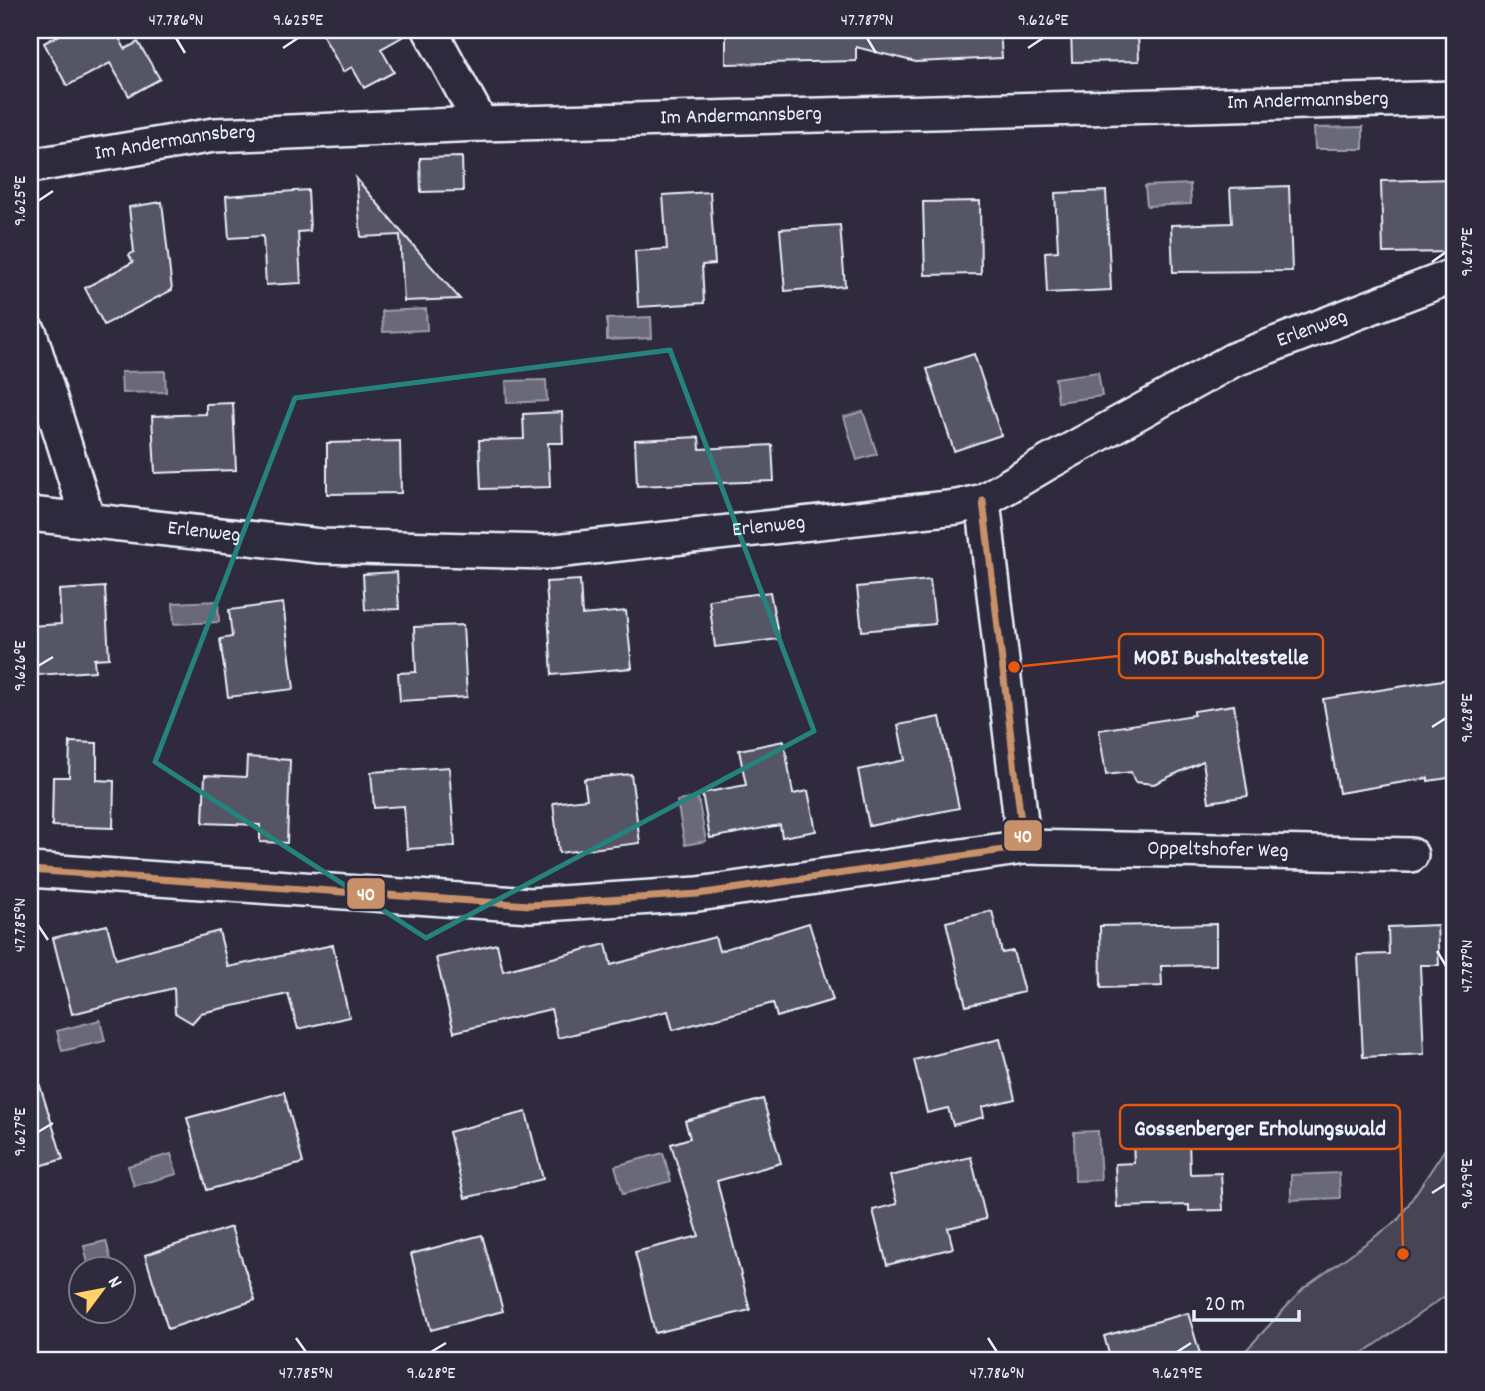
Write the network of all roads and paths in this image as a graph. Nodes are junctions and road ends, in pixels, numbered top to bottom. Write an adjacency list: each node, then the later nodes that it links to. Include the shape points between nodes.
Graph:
1 (430, 30): 3 (street)
2 (1455, 98): 3 (street, Im Andermannsberg)
3 (481, 124): 4 (street, Im Andermannsberg, via 214,135)
4 (30, 166)
5 (1455, 275): 7 (street, Erlenweg, via 1233,360)
6 (30, 334): 9 (street)
7 (983, 501): 9 (street, Erlenweg, via 546,552 321,546); 10 (street)
8 (30, 514): 9 (street, Erlenweg)
9 (88, 520)
10 (1024, 847): 11 (street, Oppeltshofer Weg); 12 (street, Oppeltshofer Weg, via 698,894 530,905)
11 (1411, 855)
12 (30, 870)

